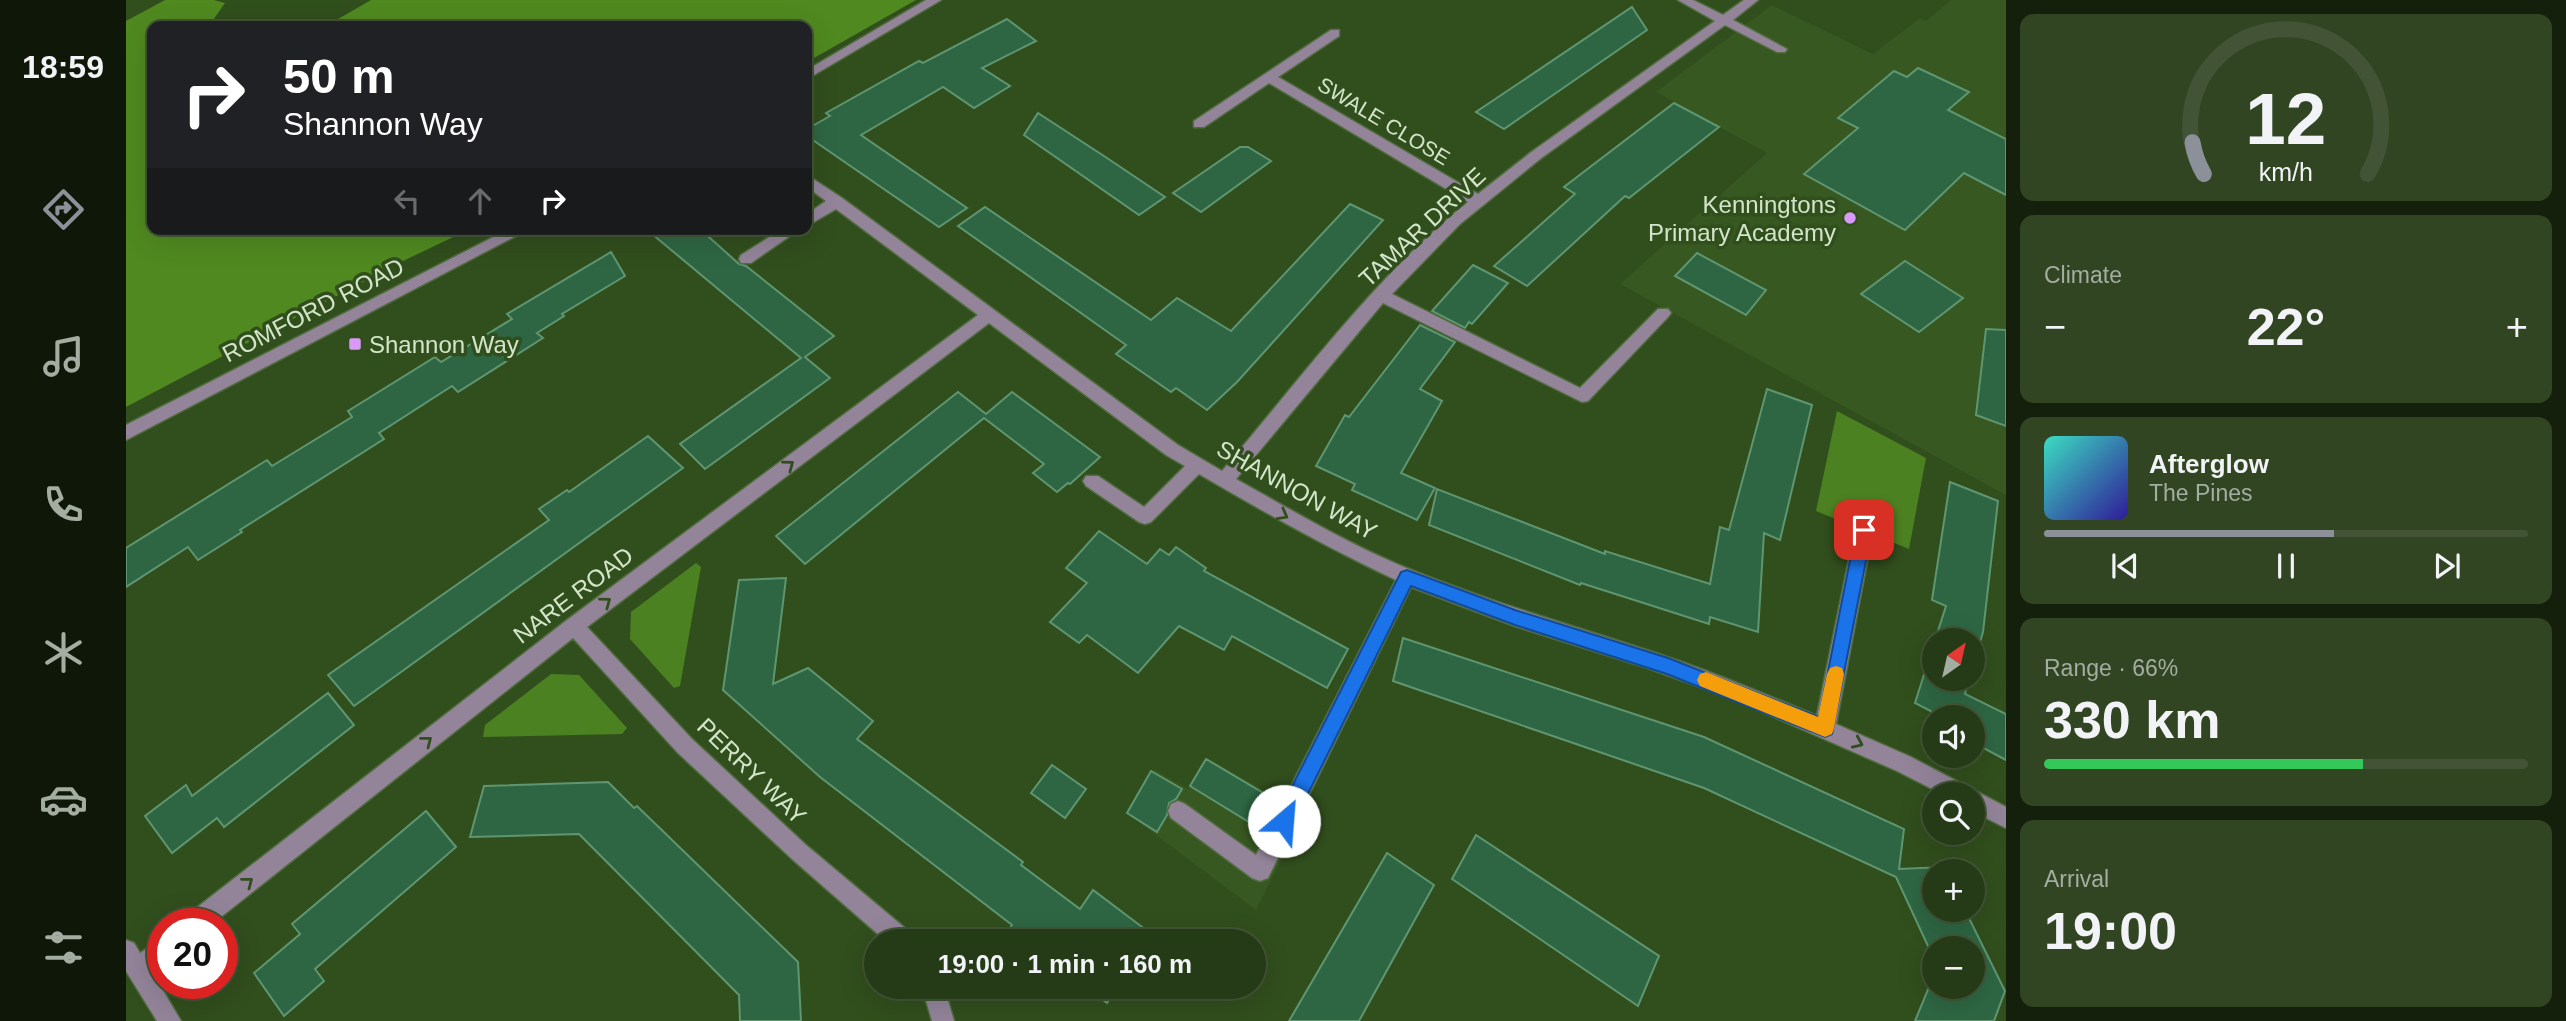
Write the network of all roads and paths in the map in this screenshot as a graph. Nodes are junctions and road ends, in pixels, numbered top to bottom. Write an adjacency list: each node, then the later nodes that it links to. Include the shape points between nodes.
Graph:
1 (935, 0): 7 (street)
2 (1684, 0): 4 (street)
3 (1752, 0): 4 (street, TAMAR DRIVE)
4 (1724, 20): 6 (street); 12 (street, TAMAR DRIVE)
5 (1335, 33): 8 (street, SWALE CLOSE)
6 (1781, 50)
7 (812, 72)
8 (1269, 77): 9 (street, SWALE CLOSE); 12 (street, SWALE CLOSE)
9 (1199, 124)
10 (812, 184): 11 (street, SHANNON WAY)
11 (837, 201): 13 (street); 19 (street, SHANNON WAY)
12 (1478, 201): 17 (street, TAMAR DRIVE)
13 (812, 217)
14 (510, 235): 20 (street, ROMFORD ROAD)
15 (784, 235): 16 (street)
16 (746, 260)
17 (1381, 295): 18 (street, via 1582,396); 23 (street, TAMAR DRIVE)
18 (1663, 313)
19 (989, 315): 21 (street, SHANNON WAY); 26 (street, NARE ROAD, one-way to 19)
20 (126, 433)
21 (1197, 466): 22 (street, via 1145,517); 23 (street, SHANNON WAY)
22 (1092, 481)
23 (1223, 482): 25 (street, SHANNON WAY, one-way to 25)
24 (1864, 530): 27 (street)
25 (1407, 578): 27 (street, SHANNON WAY, via 1515,618 1658,662); 30 (street, via 1260,870)
26 (574, 626): 32 (street, NARE ROAD, one-way to 26); 33 (street, PERRY WAY, via 685,746)
27 (1825, 728): 28 (street, SHANNON WAY, one-way to 28)
28 (1939, 782)
29 (1985, 807): 31 (street)
30 (1178, 811)
31 (2006, 818)
32 (214, 908)
33 (889, 929)
34 (132, 960): 36 (street)
35 (937, 999): 37 (street)
36 (170, 1021)
37 (943, 1021)

